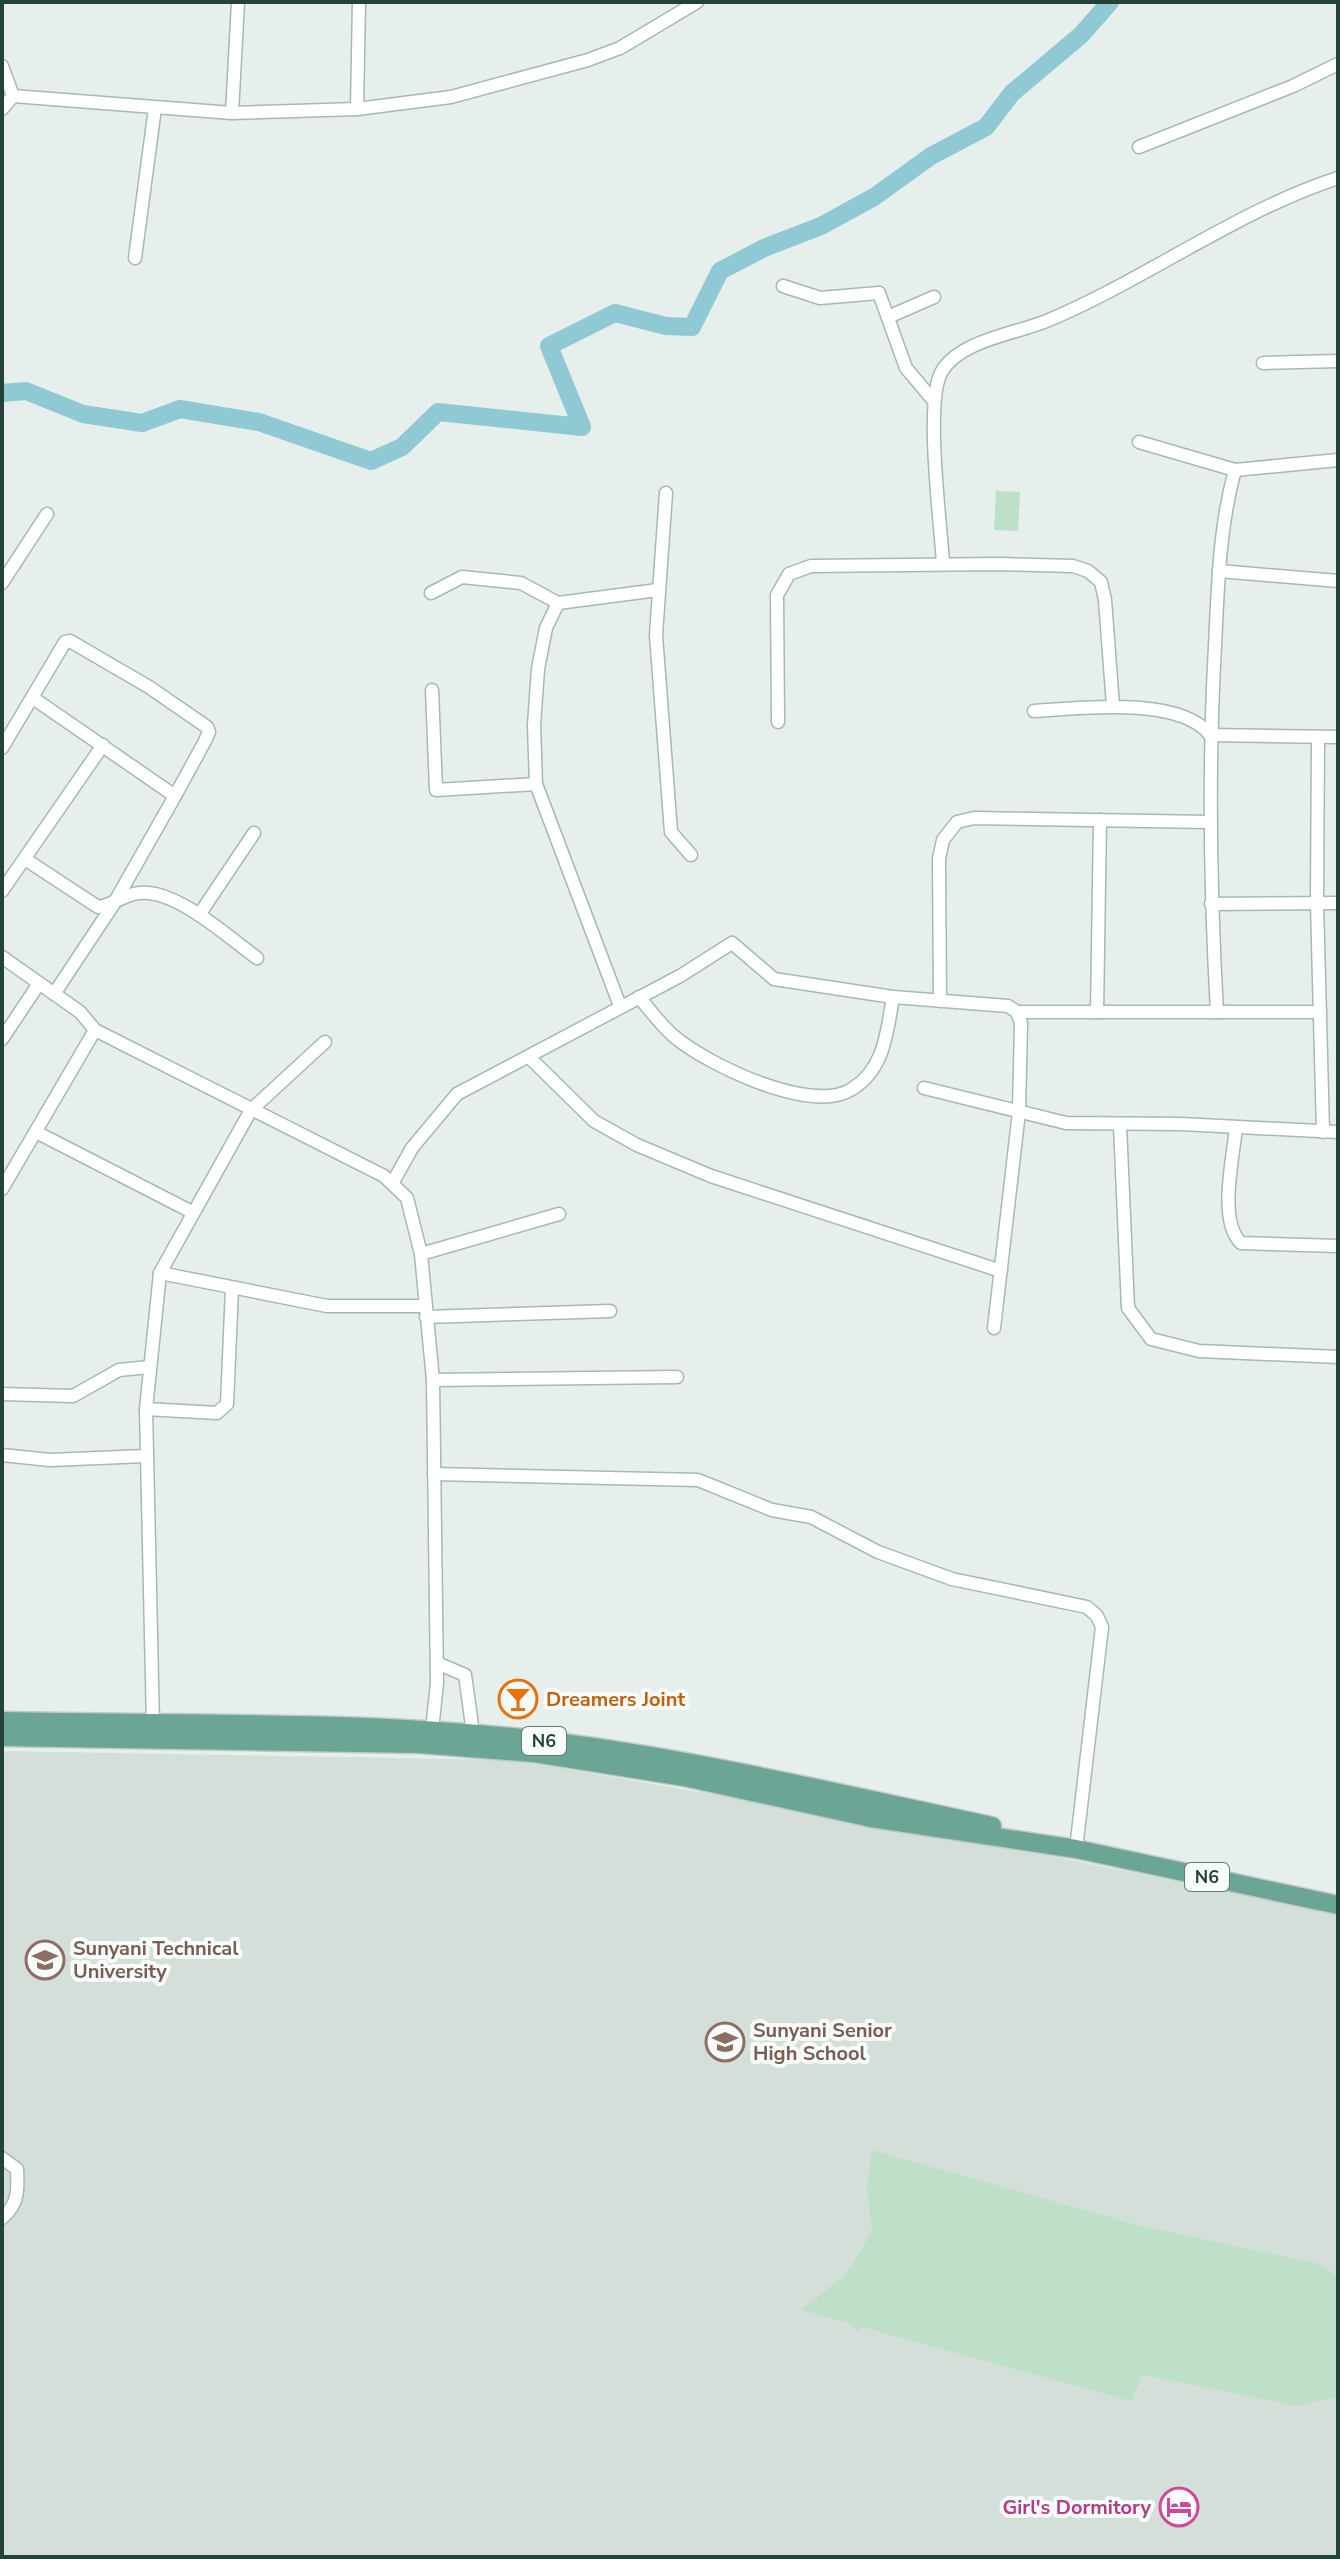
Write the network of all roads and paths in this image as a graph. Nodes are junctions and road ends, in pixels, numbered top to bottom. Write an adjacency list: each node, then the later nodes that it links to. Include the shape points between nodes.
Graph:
1 (238, 2): 10 (street)
2 (359, 2): 9 (street)
3 (697, 2): 9 (street, via 620,48 588,60 451,97)
4 (1338, 64): 11 (street)
5 (2, 66): 6 (street)
6 (13, 96): 7 (street); 8 (street)
7 (155, 108): 10 (street); 13 (street)
8 (2, 109)
9 (357, 109): 10 (street)
10 (232, 113)
11 (1139, 147)
12 (1338, 178): 19 (street, via 1236,222 1047,320 956,354 941,372)
13 (135, 258)
14 (783, 286): 16 (street, via 820,298 873,290)
15 (934, 297): 16 (street)
16 (888, 317): 19 (street, via 906,368)
17 (1338, 361): 18 (street)
18 (1263, 363)
19 (933, 400): 25 (street)
20 (1139, 442): 22 (street)
21 (1338, 460): 22 (street)
22 (1235, 470): 26 (street, via 1223,513)
23 (666, 493): 29 (street)
24 (47, 514): 28 (street)
25 (943, 564): 34 (street, via 1073,566 1095,575 1105,600); 36 (street, via 811,566 789,574 777,595)
26 (1219, 571): 27 (street); 37 (street)
27 (1338, 581)
28 (2, 583)
29 (658, 590): 31 (street); 47 (street, via 656,635 671,832)
30 (431, 593): 31 (street, via 462,577 521,583)
31 (558, 603): 42 (street, via 546,628 538,669)
32 (432, 690): 42 (street, via 436,790)
33 (33, 698): 40 (street); 41 (street); 43 (street, via 70,641 195,718 209,732)
34 (1113, 706): 35 (street); 37 (street, via 1188,716)
35 (1034, 711)
36 (778, 722)
37 (1210, 735): 38 (street); 45 (street)
38 (1318, 737): 39 (street); 50 (street)
39 (1338, 737)
40 (103, 745): 43 (street); 48 (street)
41 (2, 748)
42 (536, 784): 62 (street)
43 (175, 796): 53 (street)
44 (1100, 820): 45 (street); 61 (street, via 974,818 949,828 939,859); 64 (street)
45 (1208, 822): 52 (street)
46 (254, 833): 54 (street)
47 (691, 855)
48 (25, 859): 49 (street); 53 (street, via 88,904)
49 (2, 891)
50 (1317, 903): 51 (street); 52 (street); 66 (street)
51 (1338, 903)
52 (1211, 904): 65 (street)
53 (113, 905): 54 (street, via 134,893 153,892); 58 (street)
54 (199, 915): 56 (street)
55 (2, 957): 57 (street)
56 (257, 958)
57 (38, 985): 58 (street); 68 (street)
58 (54, 994): 67 (street, via 88,1018)
59 (639, 997): 60 (street, via 732,943 774,979); 60 (street, via 676,1038 700,1054 765,1085 827,1098 853,1089 880,1058); 62 (street)
60 (893, 997): 61 (street)
61 (940, 1001): 63 (street, via 1008,1006)
62 (620, 1006): 70 (street)
63 (1017, 1012): 64 (street); 73 (street)
64 (1097, 1012): 65 (street)
65 (1217, 1012): 66 (street)
66 (1320, 1012): 77 (street)
67 (95, 1030): 72 (street); 76 (street)
68 (2, 1039)
69 (325, 1042): 72 (street)
70 (529, 1057): 79 (street, via 457,1094 412,1148); 85 (street, via 594,1121 637,1145 711,1176)
71 (924, 1088): 73 (street)
72 (251, 1110): 79 (street); 81 (street)
73 (1019, 1112): 74 (street, via 1066,1123); 85 (street)
74 (1120, 1125): 75 (street); 91 (street, via 1128,1308 1151,1339 1199,1351)
75 (1236, 1128): 77 (street); 83 (street, via 1228,1219 1233,1235 1241,1243)
76 (36, 1132): 80 (street); 81 (street)
77 (1323, 1132): 78 (street)
78 (1338, 1132)
79 (393, 1182): 84 (street, via 407,1198)
80 (2, 1190)
81 (192, 1212): 86 (street)
82 (559, 1214): 84 (street)
83 (1338, 1246)
84 (421, 1254): 89 (street)
85 (1001, 1271): 90 (street)
86 (160, 1273): 87 (street); 92 (street)
87 (232, 1288): 89 (street, via 327,1306); 96 (street, via 224,1410)
88 (610, 1311): 89 (street)
89 (425, 1312): 94 (street)
90 (994, 1328)
91 (1338, 1357)
92 (149, 1367): 95 (street, via 119,1370 73,1396); 96 (street)
93 (677, 1377): 94 (street)
94 (433, 1380): 99 (street)
95 (2, 1394)
96 (146, 1409): 98 (street)
97 (2, 1455): 98 (street, via 50,1460)
98 (146, 1456): 102 (street)
99 (434, 1474): 100 (street); 106 (street, via 698,1480 772,1510 811,1517 878,1552 952,1579 1087,1607 1102,1627)
100 (437, 1663): 103 (street); 105 (street, via 465,1675)
101 (2, 1721): 102 (main road, N6)
102 (153, 1725): 103 (main road, N6)
103 (432, 1730): 105 (main road, N6)
104 (2, 1737): 105 (main road, N6)
105 (474, 1740): 106 (main road, N6, via 635,1755 776,1780)
106 (1076, 1849): 107 (main road, N6)
107 (1338, 1905)
108 (2, 2158): 109 (street, via 17,2169 18,2194)
109 (5, 2211)

